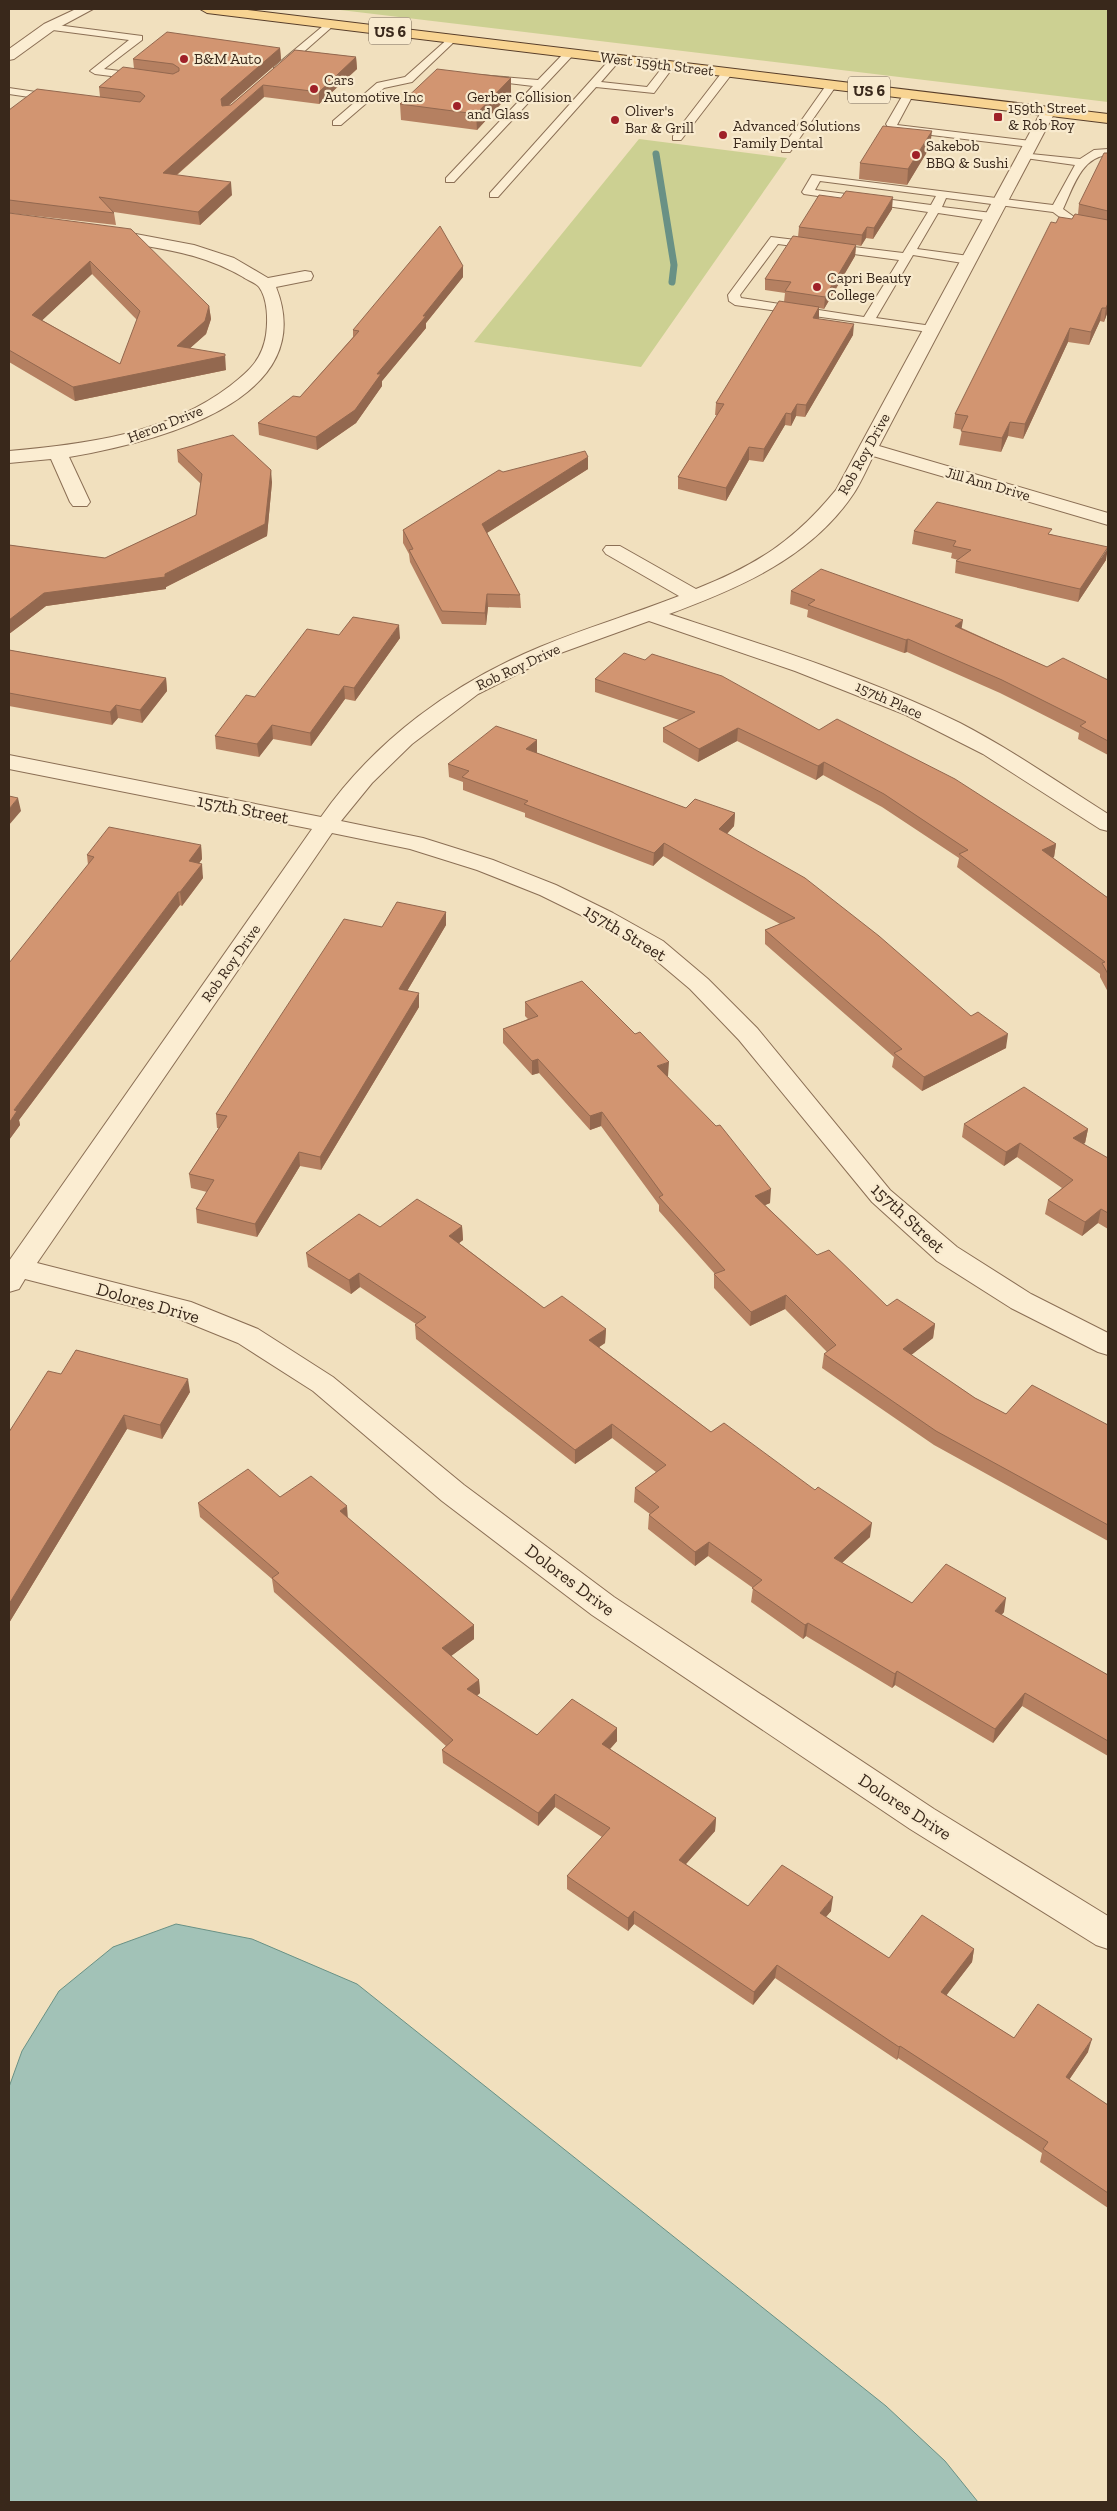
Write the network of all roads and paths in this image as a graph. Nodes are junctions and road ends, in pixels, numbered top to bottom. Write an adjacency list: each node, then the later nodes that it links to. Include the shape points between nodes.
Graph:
1 (54, 9): 5 (street)
2 (86, 9): 5 (street)
3 (207, 9): 4 (main road, West 159th Street / US 6)
4 (329, 24): 6 (main road, West 159th Street / US 6); 13 (lane)
5 (48, 27): 8 (street); 14 (lane, via 138,38 95,71)
6 (451, 39): 7 (main road, West 159th Street / US 6); 23 (lane, via 408,80 380,85)
7 (570, 53): 9 (main road, West 159th Street / US 6); 15 (lane)
8 (9, 56)
9 (616, 59): 10 (main road, West 159th Street / US 6); 16 (lane)
10 (669, 66): 11 (main road, West 159th Street / US 6); 16 (lane, via 650,91)
11 (727, 73): 17 (main road, West 159th Street / US 6); 24 (lane)
12 (468, 75): 15 (lane)
13 (270, 76)
14 (157, 78)
15 (541, 84): 29 (lane)
16 (594, 84): 31 (lane)
17 (831, 86): 19 (main road, West 159th Street / US 6); 26 (lane)
18 (9, 91): 20 (lane)
19 (908, 95): 21 (main road, West 159th Street / US 6); 25 (lane, via 891,124 894,128)
20 (65, 99)
21 (1048, 112): 22 (main road, West 159th Street / US 6); 25 (street, Rob Roy Drive)
22 (1108, 119)
23 (337, 123)
24 (677, 138)
25 (1028, 149): 28 (lane); 33 (street, Rob Roy Drive)
26 (786, 150)
27 (1108, 152): 28 (lane, via 1101,151)
28 (1081, 162): 34 (lane)
29 (450, 180)
30 (943, 193): 32 (lane); 32 (lane, via 816,177 808,192); 33 (lane)
31 (494, 195)
32 (935, 209): 33 (lane); 37 (lane)
33 (996, 209): 34 (lane); 38 (street, Rob Roy Drive)
34 (1057, 209): 35 (lane, via 1062,217 1082,226)
35 (1108, 229)
36 (92, 231): 40 (street, via 188,248 228,262)
37 (908, 254): 38 (lane); 41 (lane); 41 (lane, via 775,240 734,295 735,301)
38 (969, 260): 42 (street, Rob Roy Drive)
39 (305, 276): 40 (street)
40 (266, 284): 44 (street, Heron Drive, via 276,313 273,340 266,361 238,389 212,406 153,432 112,444)
41 (868, 321): 42 (lane)
42 (932, 330): 43 (street, Rob Roy Drive)
43 (868, 449): 47 (street, Jill Ann Drive); 49 (street, Rob Roy Drive, via 845,492 800,540 759,568)
44 (58, 453): 45 (street, Heron Drive); 46 (street)
45 (9, 457)
46 (80, 502)
47 (1108, 519)
48 (613, 550): 49 (street)
49 (697, 598): 50 (street, Rob Roy Drive)
50 (652, 615): 52 (street, 157th Place, via 841,678 952,728); 53 (street, Rob Roy Drive, via 523,662 451,701 390,749 344,800)
51 (9, 762): 53 (street, 157th Street)
52 (1108, 824)
53 (327, 825): 54 (street, Rob Roy Drive); 55 (street, 157th Street, via 415,843 485,865 548,890 654,946 699,984 748,1034 881,1196 932,1241 1021,1301)
54 (14, 1275): 56 (street, Dolores Drive, via 181,1309 248,1336 323,1384 454,1493 603,1606 922,1819)
55 (1108, 1345)
56 (1108, 1934)

